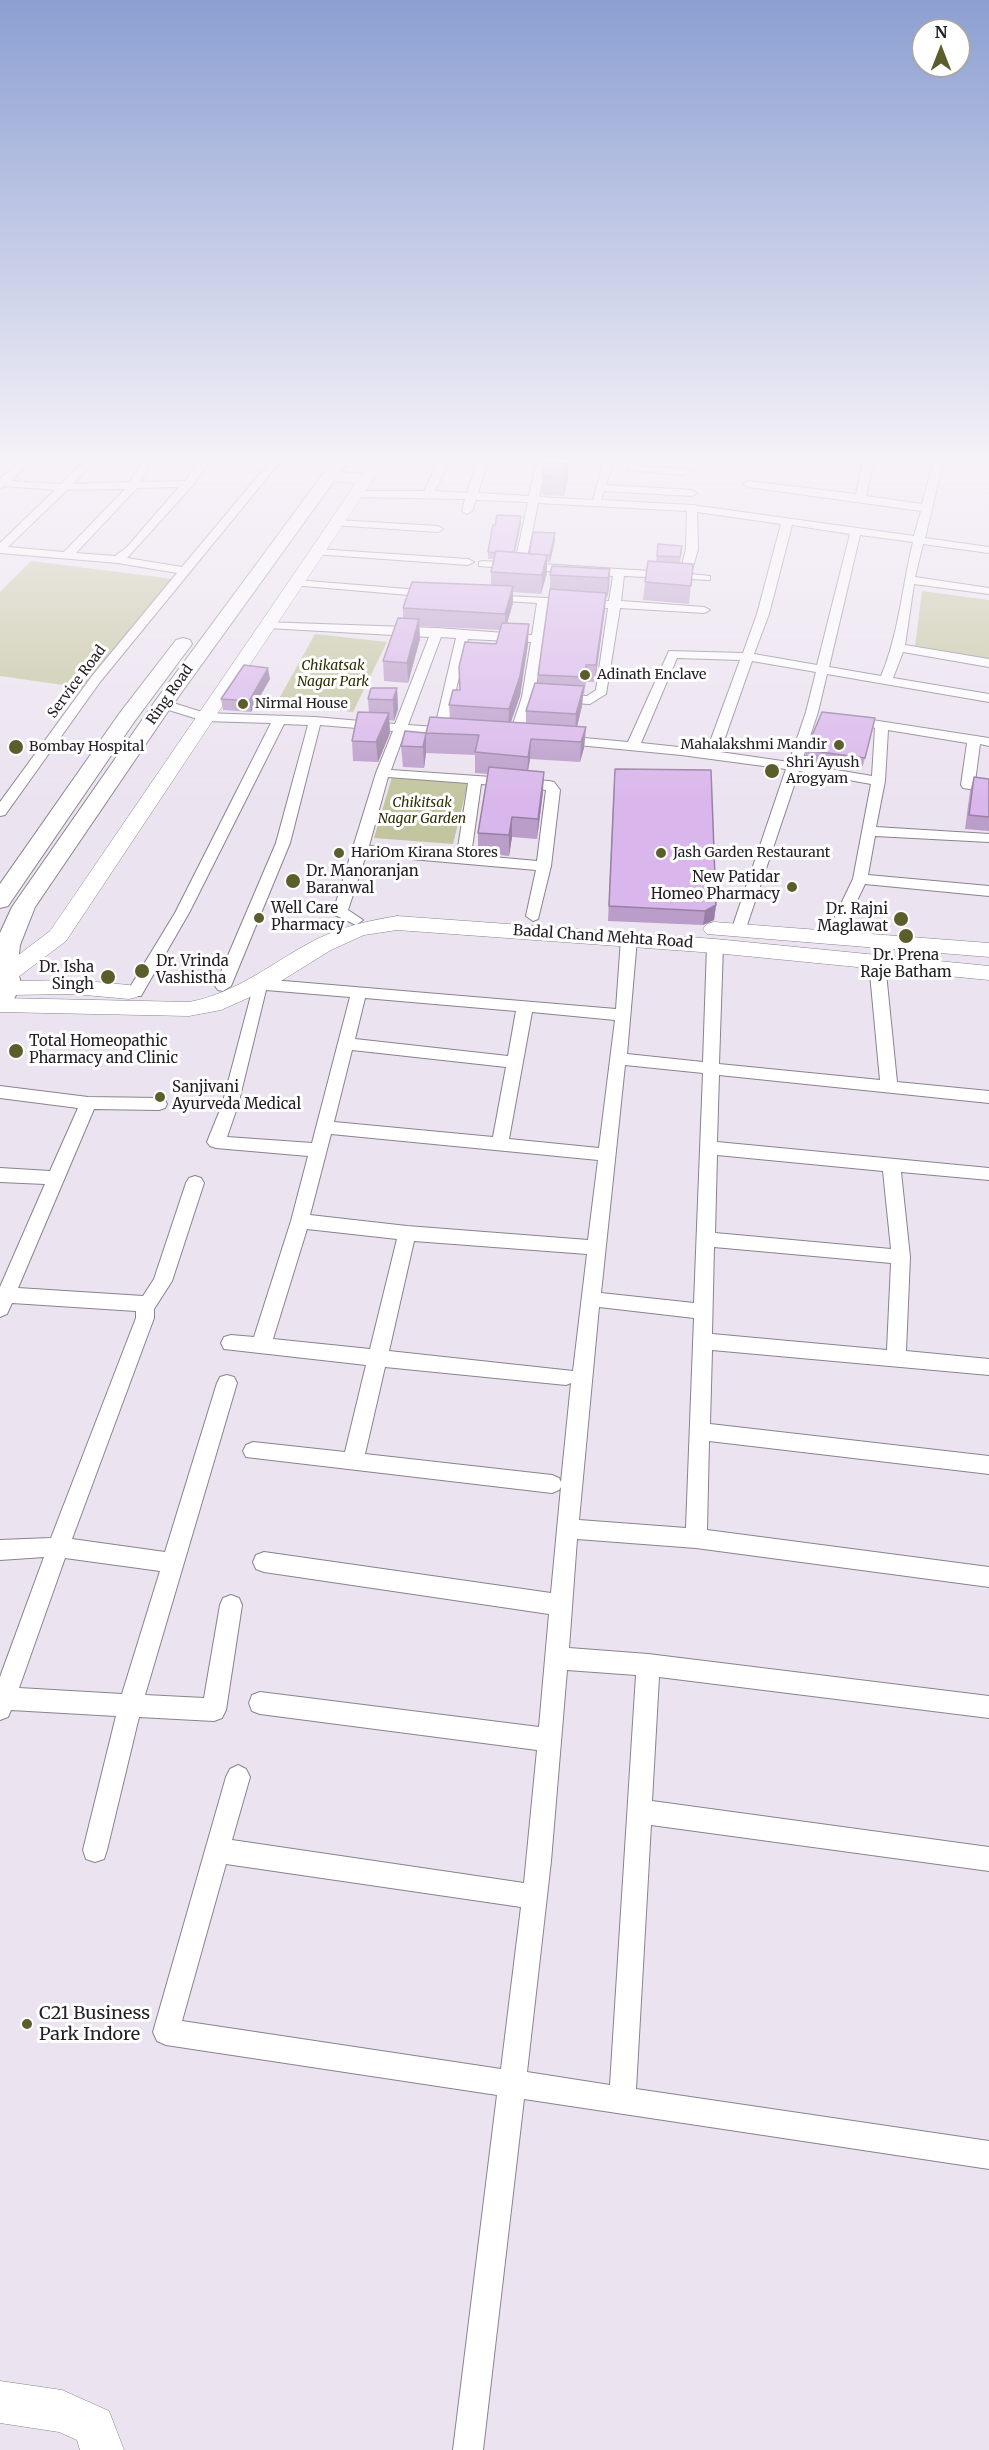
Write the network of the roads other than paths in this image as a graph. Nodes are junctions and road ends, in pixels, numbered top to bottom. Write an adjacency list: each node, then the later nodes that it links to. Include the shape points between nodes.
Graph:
1 (181, 577): 51 (street, Service Road, via 96,679)
2 (234, 577): 59 (main road, Ring Road, via 126,718)
3 (252, 577): 29 (main road, Ring Road)
4 (300, 577): 11 (street)
5 (619, 577): 16 (street)
6 (692, 577): 9 (street)
7 (773, 577): 23 (street)
8 (845, 577): 25 (street)
9 (705, 578)
10 (909, 580): 12 (street); 22 (street)
11 (296, 583): 13 (street); 18 (street)
12 (989, 591)
13 (449, 595)
14 (472, 596): 15 (street)
15 (543, 601): 16 (street); 21 (street)
16 (616, 604): 17 (street); 27 (street, via 602,691 590,700)
17 (704, 610)
18 (267, 624): 19 (street); 30 (street)
19 (437, 632): 20 (street); 35 (street)
20 (463, 634): 21 (street); 36 (street)
21 (536, 639): 27 (street)
22 (898, 648): 24 (street); 26 (street)
23 (748, 657): 25 (street); 42 (street, via 673,654); 43 (street)
24 (989, 663)
25 (822, 668): 26 (street); 44 (street, via 818,714)
26 (886, 680): 28 (street)
27 (528, 697): 38 (street)
28 (989, 698)
29 (163, 704): 30 (street); 69 (main road, Ring Road, via 24,907 11,931)
30 (204, 717): 31 (street); 69 (street, via 58,936)
31 (279, 721): 32 (street); 72 (street, via 182,913)
32 (315, 721): 35 (street); 71 (street, via 283,843)
33 (858, 721): 34 (street)
34 (882, 725): 40 (street); 48 (street)
35 (402, 728): 36 (street); 45 (street)
36 (440, 731): 37 (street)
37 (461, 732)
38 (515, 736)
39 (550, 739): 42 (street)
40 (974, 740): 41 (street); 50 (street, via 968,785)
41 (989, 742)
42 (633, 745): 43 (street)
43 (712, 755): 44 (street)
44 (794, 766): 48 (street); 62 (street)
45 (383, 773): 46 (street); 54 (street)
46 (475, 779): 49 (street); 55 (street)
47 (556, 781): 49 (street)
48 (878, 781): 52 (street)
49 (540, 783): 56 (street, via 553,790)
50 (989, 788)
51 (0, 812)
52 (867, 831): 53 (street); 57 (street)
53 (989, 838)
54 (361, 850): 55 (street); 61 (street, via 340,912)
55 (464, 858): 56 (street)
56 (544, 866): 60 (street)
57 (860, 879): 58 (street); 63 (street)
58 (989, 891)
59 (0, 901)
60 (533, 916): 61 (street, via 413,907); 62 (street)
61 (356, 920): 71 (street)
62 (738, 931): 63 (street)
63 (833, 938): 66 (street)
64 (629, 939): 65 (street, Badal Chand Mehta Road); 70 (street, Badal Chand Mehta Road, via 397,923 359,929 323,945); 75 (street)
65 (715, 946): 67 (street, Badal Chand Mehta Road); 79 (street)
66 (989, 950)
67 (877, 963): 68 (street, Badal Chand Mehta Road); 80 (street)
68 (989, 973)
69 (3, 984): 71 (street, via 189,1009 213,1005); 72 (street, Badal Chand Mehta Road)
70 (260, 984): 71 (street, Badal Chand Mehta Road); 73 (street); 88 (street, via 230,1105 216,1142)
71 (228, 991): 72 (street, Badal Chand Mehta Road)
72 (135, 992)
73 (359, 993): 74 (street); 76 (street)
74 (525, 1006): 75 (street); 78 (street)
75 (624, 1015): 77 (street)
76 (346, 1044): 78 (street); 85 (street)
77 (618, 1059): 79 (street); 89 (street)
78 (515, 1062): 86 (street)
79 (711, 1068): 80 (street); 87 (street)
80 (889, 1087): 82 (street)
81 (0, 1092): 83 (street)
82 (989, 1097)
83 (88, 1103): 84 (street); 93 (street)
84 (159, 1104)
85 (324, 1126): 86 (street); 88 (street)
86 (500, 1144): 89 (street)
87 (709, 1148): 90 (street); 97 (street)
88 (318, 1150): 95 (street)
89 (608, 1155): 98 (street)
90 (891, 1164): 91 (street); 99 (street)
91 (989, 1174)
92 (0, 1175): 93 (street)
93 (56, 1178): 101 (street)
94 (195, 1183): 102 (street, via 164,1281)
95 (300, 1221): 96 (street); 106 (street)
96 (407, 1233): 98 (street); 107 (street)
97 (706, 1239): 99 (street); 103 (street)
98 (597, 1248): 100 (street)
99 (900, 1257): 108 (street)
100 (591, 1299): 103 (street); 117 (street)
101 (3, 1302): 102 (street, via 139,1302)
102 (145, 1308): 119 (street, via 142,1327)
103 (704, 1312): 104 (street)
104 (703, 1341): 108 (street); 112 (street)
105 (231, 1343): 106 (street)
106 (261, 1346): 107 (street)
107 (378, 1358): 110 (street); 114 (street)
108 (896, 1359): 109 (street)
109 (989, 1367)
110 (566, 1377)
111 (227, 1383): 122 (street)
112 (700, 1431): 115 (street); 118 (street)
113 (253, 1450): 114 (street)
114 (353, 1462): 116 (street)
115 (989, 1465)
116 (552, 1484)
117 (568, 1528): 118 (street); 125 (street)
118 (696, 1538): 123 (street)
119 (58, 1547): 120 (street); 122 (street); 128 (street)
120 (0, 1550)
121 (264, 1562): 125 (street)
122 (172, 1563): 130 (street)
123 (989, 1577)
124 (231, 1605): 130 (street, via 214,1710)
125 (561, 1605): 126 (street)
126 (557, 1658): 127 (street); 132 (street)
127 (648, 1665): 131 (street); 134 (street)
128 (1, 1702): 130 (street)
129 (260, 1703): 132 (street)
130 (130, 1706): 135 (street)
131 (989, 1707)
132 (550, 1740): 138 (street)
133 (238, 1777): 136 (street)
134 (639, 1811): 137 (street); 140 (street)
135 (95, 1850)
136 (217, 1850): 138 (street); 139 (street, via 166,2032)
137 (989, 1858)
138 (535, 1897): 139 (street)
139 (512, 2085): 140 (street); 144 (street)
140 (622, 2101): 141 (street)
141 (989, 2155)
142 (0, 2402): 143 (street, via 62,2411 94,2426)
143 (102, 2450)
144 (468, 2450)

